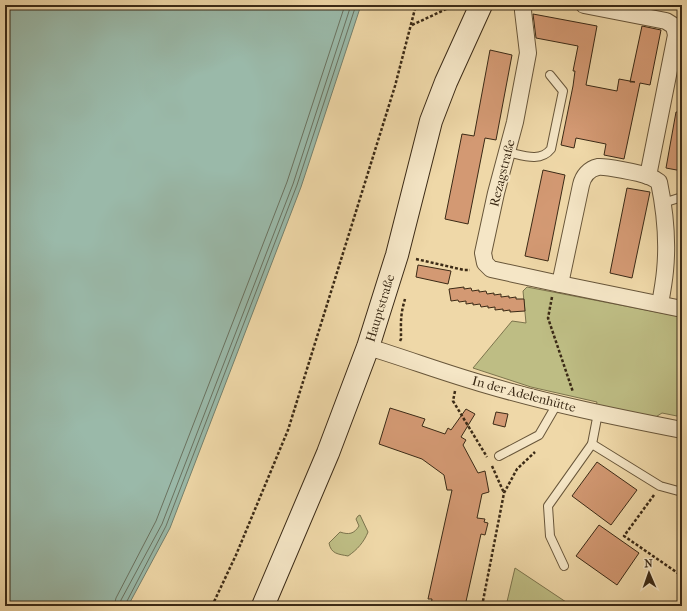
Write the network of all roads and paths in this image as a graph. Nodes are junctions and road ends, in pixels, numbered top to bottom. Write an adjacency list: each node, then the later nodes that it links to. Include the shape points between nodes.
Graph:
1 (416, 5): 6 (path)
2 (455, 5): 6 (path)
3 (481, 5): 17 (main road, Hauptstraße, via 431,121 397,255)
4 (524, 5): 8 (street, Rezagstraße, via 528,53)
5 (584, 5): 9 (street, via 666,21 674,26 676,35)
6 (412, 26): 32 (path, via 288,430)
7 (550, 75): 8 (lane, via 563,91 551,149 540,157)
8 (507, 152): 13 (street, Rezagstraße, via 484,253 485,263)
9 (648, 176): 11 (street, via 659,182); 14 (street, via 604,167 586,174 582,179)
10 (682, 197): 11 (lane)
11 (663, 203): 15 (street, via 667,254)
12 (416, 259): 13 (path, via 464,270)
13 (491, 269): 14 (street)
14 (557, 283): 15 (street); 19 (path, via 548,318 573,392)
15 (660, 304): 16 (street)
16 (682, 309)
17 (368, 347): 18 (street, In der Adelenhütte); 33 (main road, Hauptstraße, via 328,453)
18 (458, 376): 19 (street, In der Adelenhütte); 25 (path, via 453,401)
19 (564, 406): 20 (street, In der Adelenhütte); 22 (lane)
20 (598, 413): 21 (street, In der Adelenhütte); 23 (lane)
21 (682, 430)
22 (539, 435): 24 (lane); 29 (path, via 544,442 517,469)
23 (592, 444): 27 (lane); 30 (lane, via 548,506 550,536)
24 (499, 456)
25 (488, 458)
26 (492, 464): 29 (path)
27 (660, 486): 28 (lane); 31 (path, via 624,536)
28 (682, 492)
29 (504, 493): 34 (path)
30 (564, 566)
31 (682, 576)
32 (212, 606)
33 (263, 606)
34 (482, 606)

